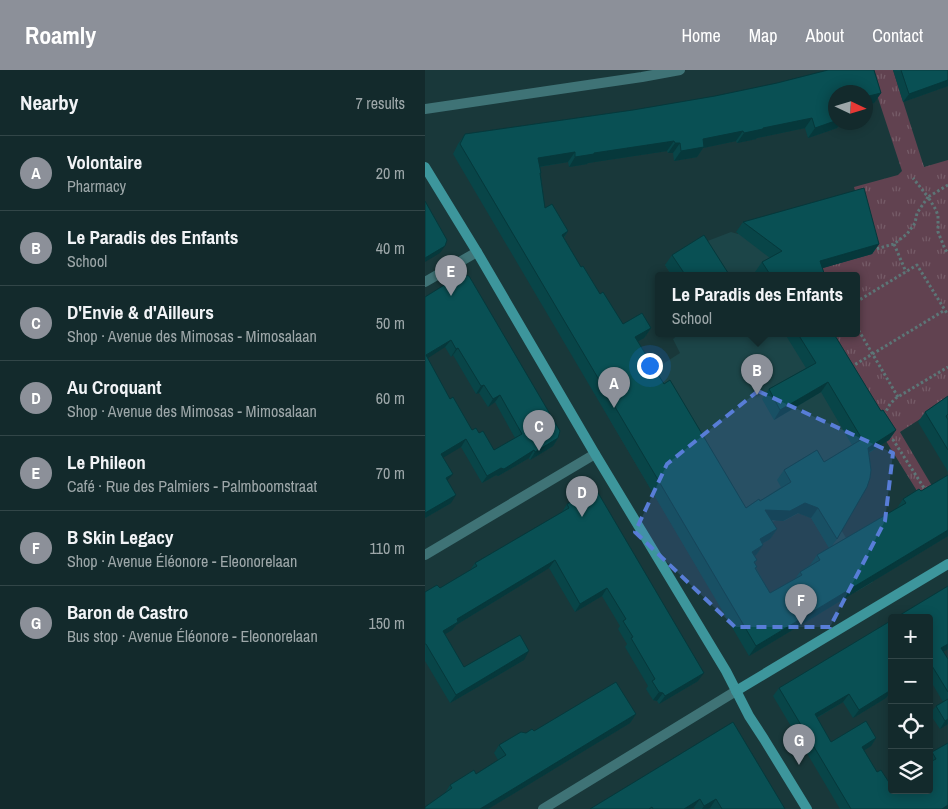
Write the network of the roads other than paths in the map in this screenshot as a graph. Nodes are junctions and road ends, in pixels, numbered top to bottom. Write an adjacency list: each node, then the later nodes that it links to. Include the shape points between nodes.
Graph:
1 (680, 70): 2 (street)
2 (425, 109)
3 (425, 168): 4 (street)
4 (477, 252): 5 (street); 6 (street)
5 (425, 282)
6 (595, 454): 7 (street); 9 (street)
7 (425, 555)
8 (948, 564): 9 (street)
9 (737, 691): 10 (street); 11 (street)
10 (543, 809)
11 (807, 809)

